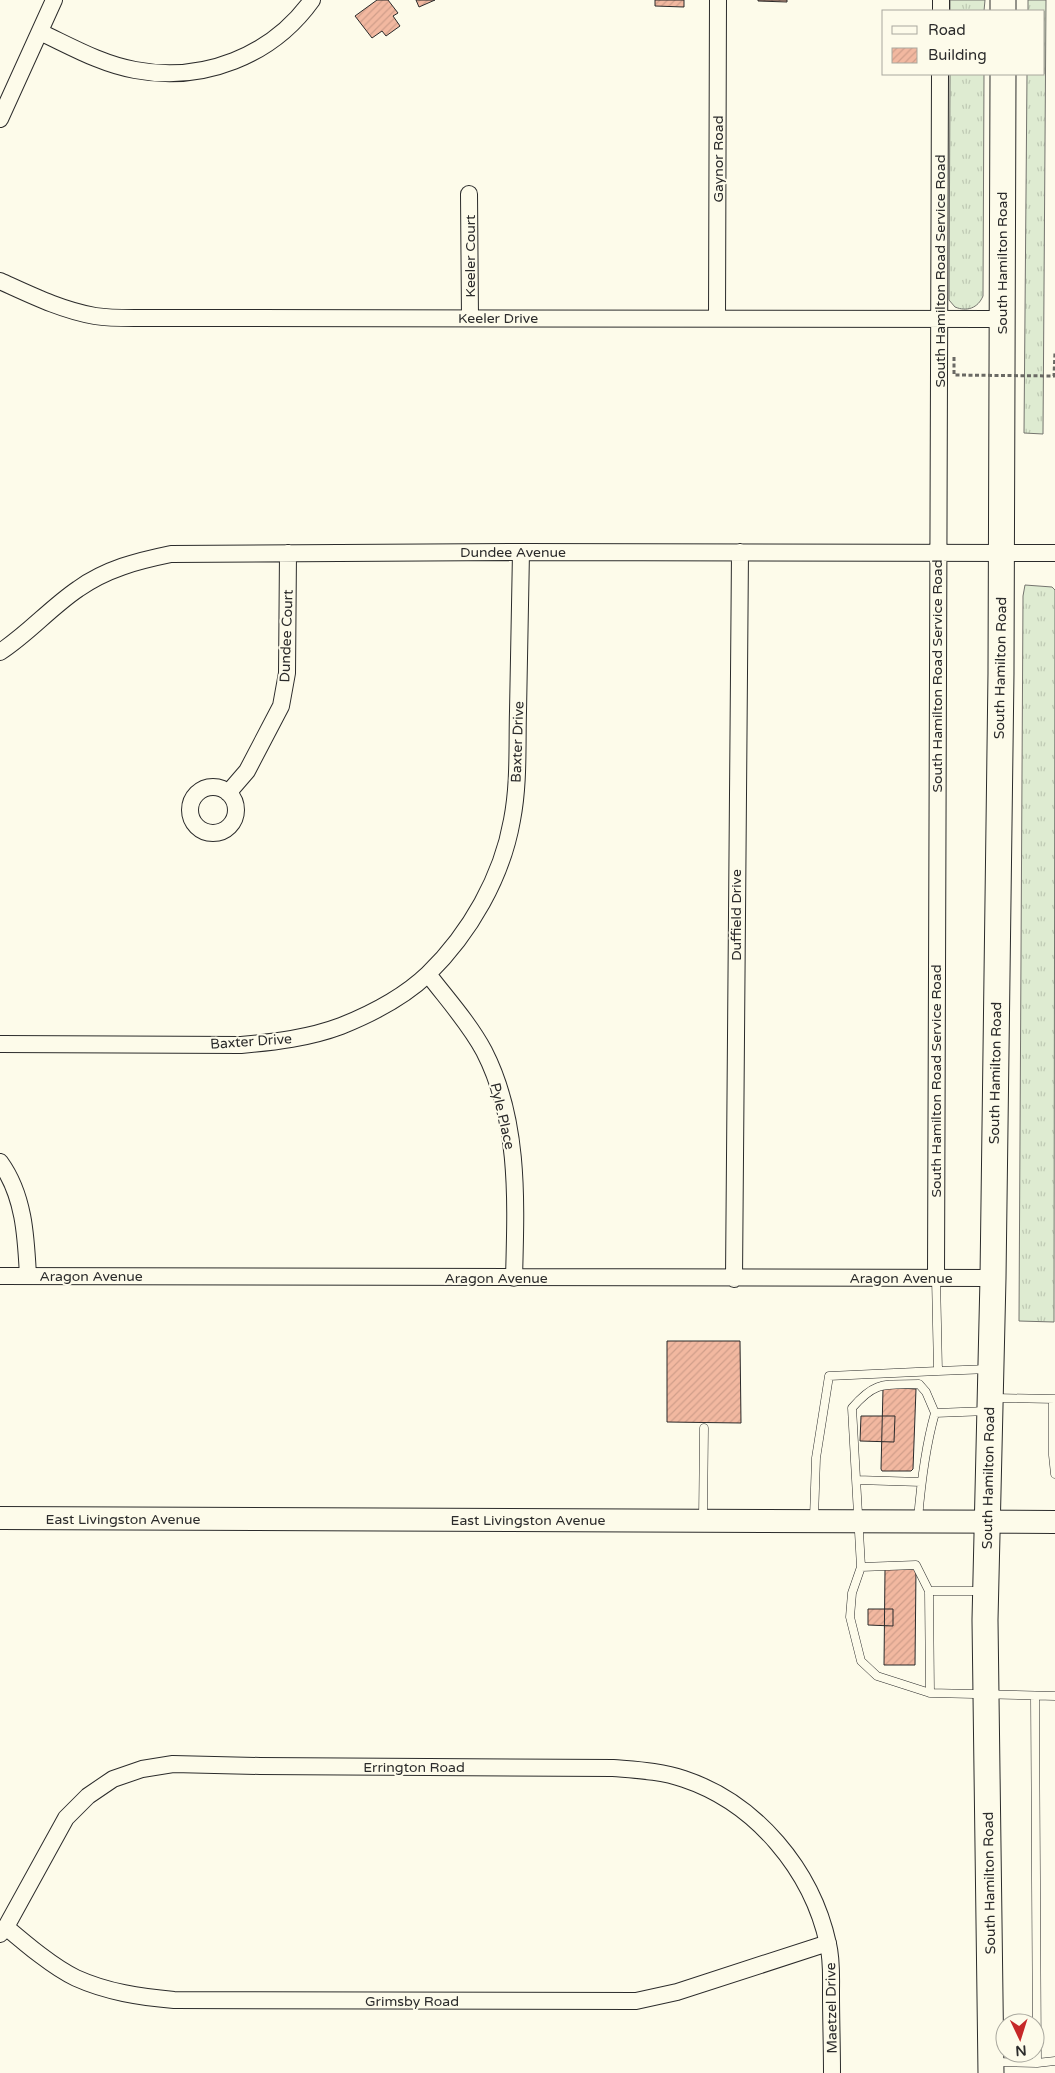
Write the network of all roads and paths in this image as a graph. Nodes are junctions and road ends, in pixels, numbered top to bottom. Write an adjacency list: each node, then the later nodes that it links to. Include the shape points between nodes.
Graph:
1 (54, 0): 4 (street)
2 (312, 0): 4 (street, via 293,24 269,44 232,62 203,71 173,74 135,70 98,59)
3 (718, 0): 11 (street, Gaynor Road)
4 (40, 32): 7 (street)
5 (940, 75): 12 (street, South Hamilton Road Service Road)
6 (1003, 75): 13 (main road, South Hamilton Road)
7 (0, 119)
8 (469, 194): 10 (street, Keeler Court)
9 (0, 281): 10 (street, Keeler Drive, via 70,311 96,316)
10 (470, 318): 11 (street, Keeler Drive)
11 (717, 318): 12 (street, Keeler Drive)
12 (940, 319): 13 (street, Keeler Drive); 21 (street, South Hamilton Road Service Road)
13 (1002, 319): 19 (main road, South Hamilton Road)
14 (1055, 352): 15 (path, bridge, via 1054,376 954,375)
15 (954, 357)
16 (521, 552): 17 (street, Dundee Avenue); 18 (street, Dundee Avenue); 24 (street, Baxter Drive, via 517,774 513,819 503,858 478,912)
17 (740, 552): 21 (street, Dundee Avenue); 32 (street, Duffield Drive)
18 (288, 553): 22 (street, Dundee Avenue, via 171,554 137,561 107,572 78,589); 23 (street, Dundee Court, via 287,673 281,706 247,771)
19 (1001, 553): 20 (street, Dundee Avenue); 21 (street, Dundee Avenue); 31 (main road, South Hamilton Road)
20 (1055, 553)
21 (938, 554): 30 (street, South Hamilton Road Service Road)
22 (0, 652)
23 (228, 793)
24 (428, 974): 25 (street, Baxter Drive, via 398,996 340,1026 304,1037 241,1045); 29 (street, Pyle Place, via 483,1050 499,1088 510,1133 514,1172)
25 (0, 1044)
26 (0, 1162): 28 (street, via 16,1192 24,1220)
27 (0, 1276): 28 (street, Aragon Avenue)
28 (28, 1276): 29 (street, Aragon Avenue)
29 (514, 1278): 32 (street, Aragon Avenue)
30 (936, 1278): 31 (street, Aragon Avenue); 32 (street, Aragon Avenue); 34 (lane)
31 (993, 1278): 33 (main road, South Hamilton Road)
32 (734, 1279)
33 (991, 1369): 34 (lane); 36 (main road, South Hamilton Road)
34 (938, 1371): 44 (lane, via 829,1376 816,1458)
35 (1054, 1400): 36 (lane); 39 (lane, via 1052,1456)
36 (990, 1404): 37 (lane); 47 (main road, South Hamilton Road)
37 (935, 1413): 40 (lane, via 920,1384 881,1384 865,1393 852,1408); 41 (lane)
38 (704, 1428): 43 (lane)
39 (1055, 1474)
40 (857, 1480): 41 (lane); 45 (lane)
41 (921, 1482): 46 (lane)
42 (0, 1518): 43 (main road, East Livingston Avenue)
43 (703, 1521): 44 (main road, East Livingston Avenue)
44 (814, 1521): 45 (main road, East Livingston Avenue)
45 (859, 1521): 46 (main road, East Livingston Avenue); 49 (lane)
46 (918, 1521): 47 (main road, East Livingston Avenue)
47 (987, 1522): 48 (main road, East Livingston Avenue); 51 (main road, South Hamilton Road)
48 (1055, 1522)
49 (861, 1567): 50 (lane, via 916,1565); 52 (lane, via 852,1593 850,1617 861,1661 877,1676)
50 (929, 1591): 51 (lane); 52 (lane)
51 (986, 1591): 53 (main road, South Hamilton Road)
52 (930, 1693): 53 (lane)
53 (986, 1696): 54 (lane); 60 (main road, South Hamilton Road)
54 (1035, 1696): 55 (lane); 58 (lane)
55 (1055, 1696)
56 (3, 1931): 57 (street, Grimsby Road, via 74,1977 112,1992 174,2000 636,2001 677,1992); 57 (street, Errington Road, via 66,1818 88,1796 113,1779 142,1768 173,1764 612,1768 683,1778 747,1812 798,1871)
57 (828, 1943): 61 (street, Maetzel Drive)
58 (1036, 2013)
59 (1036, 2063): 60 (lane)
60 (991, 2068)
61 (832, 2073)

